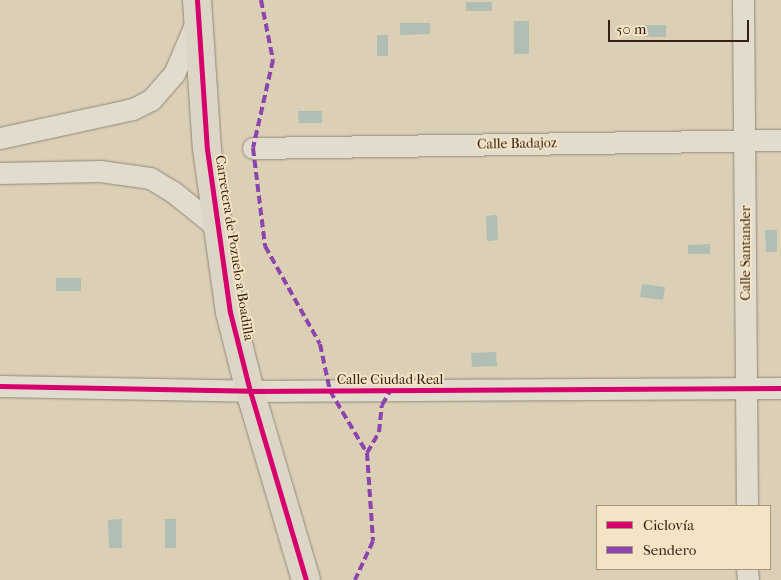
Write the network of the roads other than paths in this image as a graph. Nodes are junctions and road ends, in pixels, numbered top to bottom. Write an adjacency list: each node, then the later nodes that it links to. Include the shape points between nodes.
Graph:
1 (743, 0): 4 (street, Calle Santander)
2 (197, 10): 3 (street, via 174,74 151,100 133,109); 8 (main road, Carretera de Pozuelo a Boadilla, via 207,149)
3 (0, 138)
4 (745, 140): 5 (street, Calle Badajoz); 6 (street, Calle Badajoz); 10 (street, Calle Santander)
5 (781, 140)
6 (253, 148)
7 (0, 173): 8 (street, via 100,171 150,178 172,191)
8 (218, 228): 12 (main road, Carretera de Pozuelo a Boadilla, via 230,312)
9 (0, 386): 12 (street, Calle Ciudad Real)
10 (747, 388): 11 (street, Calle Ciudad Real); 12 (street, Calle Ciudad Real); 13 (street, Calle Santander)
11 (781, 388)
12 (250, 391): 14 (main road, Carretera de Pozuelo a Boadilla)
13 (747, 505)
14 (306, 580)

